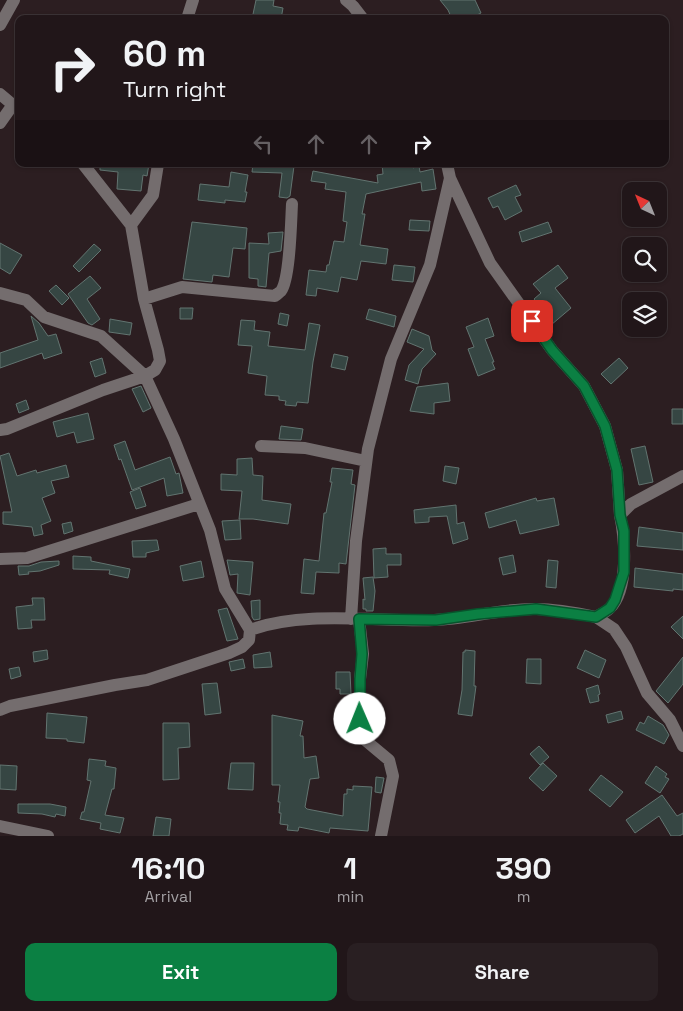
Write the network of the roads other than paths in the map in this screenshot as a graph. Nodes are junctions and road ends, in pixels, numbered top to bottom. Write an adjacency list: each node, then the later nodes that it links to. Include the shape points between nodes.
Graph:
1 (14, 0): 6 (street)
2 (194, 0): 4 (street)
3 (346, 0): 5 (street)
4 (188, 15)
5 (360, 15)
6 (0, 24)
7 (0, 94): 8 (street)
8 (15, 107)
9 (15, 109): 10 (street)
10 (0, 123)
11 (85, 167): 16 (street)
12 (158, 167): 16 (street, via 153,195)
13 (448, 167): 14 (street)
14 (450, 178): 22 (street, via 430,265 391,359); 25 (street, via 490,263 552,350 584,386 605,426 617,470)
15 (292, 204): 18 (street, via 285,281 281,292 275,296 182,287)
16 (131, 225): 18 (street)
17 (0, 292): 19 (street, via 26,300 44,317 101,336)
18 (144, 299): 19 (street, via 160,361 155,370)
19 (145, 376): 20 (street); 24 (street)
20 (0, 430)
21 (261, 446): 22 (street, via 305,448)
22 (366, 461): 28 (street, via 356,541)
23 (683, 476): 25 (street, via 631,504)
24 (199, 504): 26 (street, via 27,558); 29 (street, via 210,530 225,588)
25 (620, 515): 27 (street, via 624,531 624,572 615,600 610,608)
26 (0, 559)
27 (596, 617): 28 (street, via 536,609 436,620); 31 (street, via 614,629 648,693 670,720)
28 (355, 619): 29 (street, via 297,620); 34 (street, via 362,654 360,719 366,740 389,760 393,776)
29 (250, 630): 30 (street, via 249,640 229,653 155,678)
30 (0, 710)
31 (683, 746)
32 (0, 826): 33 (street)
33 (48, 836)
34 (381, 836)

